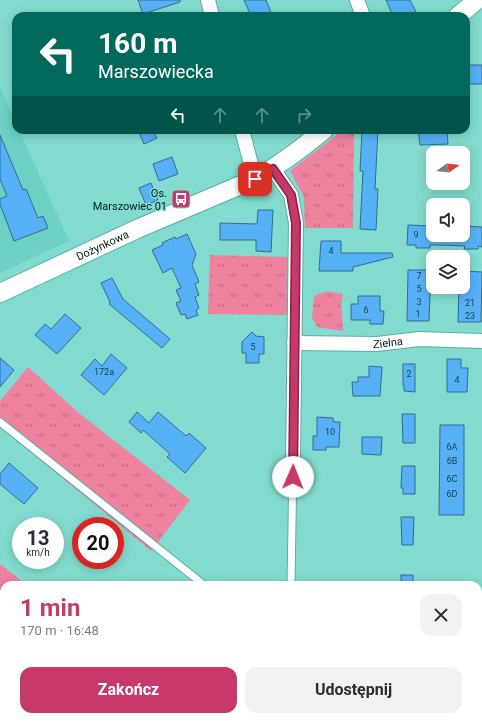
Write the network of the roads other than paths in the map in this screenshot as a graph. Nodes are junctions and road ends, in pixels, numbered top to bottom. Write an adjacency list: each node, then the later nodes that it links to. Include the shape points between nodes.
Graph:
1 (208, 0): 4 (street)
2 (357, 0): 5 (street)
3 (477, 0): 6 (street)
4 (211, 12)
5 (362, 12)
6 (463, 12)
7 (243, 134): 10 (street)
8 (319, 134): 9 (street, Dożynkowa)
9 (273, 169): 10 (street, Dożynkowa); 13 (street, via 291,195 296,223)
10 (255, 179): 11 (street, Dożynkowa, via 137,228)
11 (0, 293)
12 (482, 341): 13 (street, Zielna, via 419,339 377,344)
13 (294, 343): 15 (street)
14 (0, 422): 16 (lane)
15 (293, 462): 17 (lane)
16 (199, 581)
17 (290, 581)

